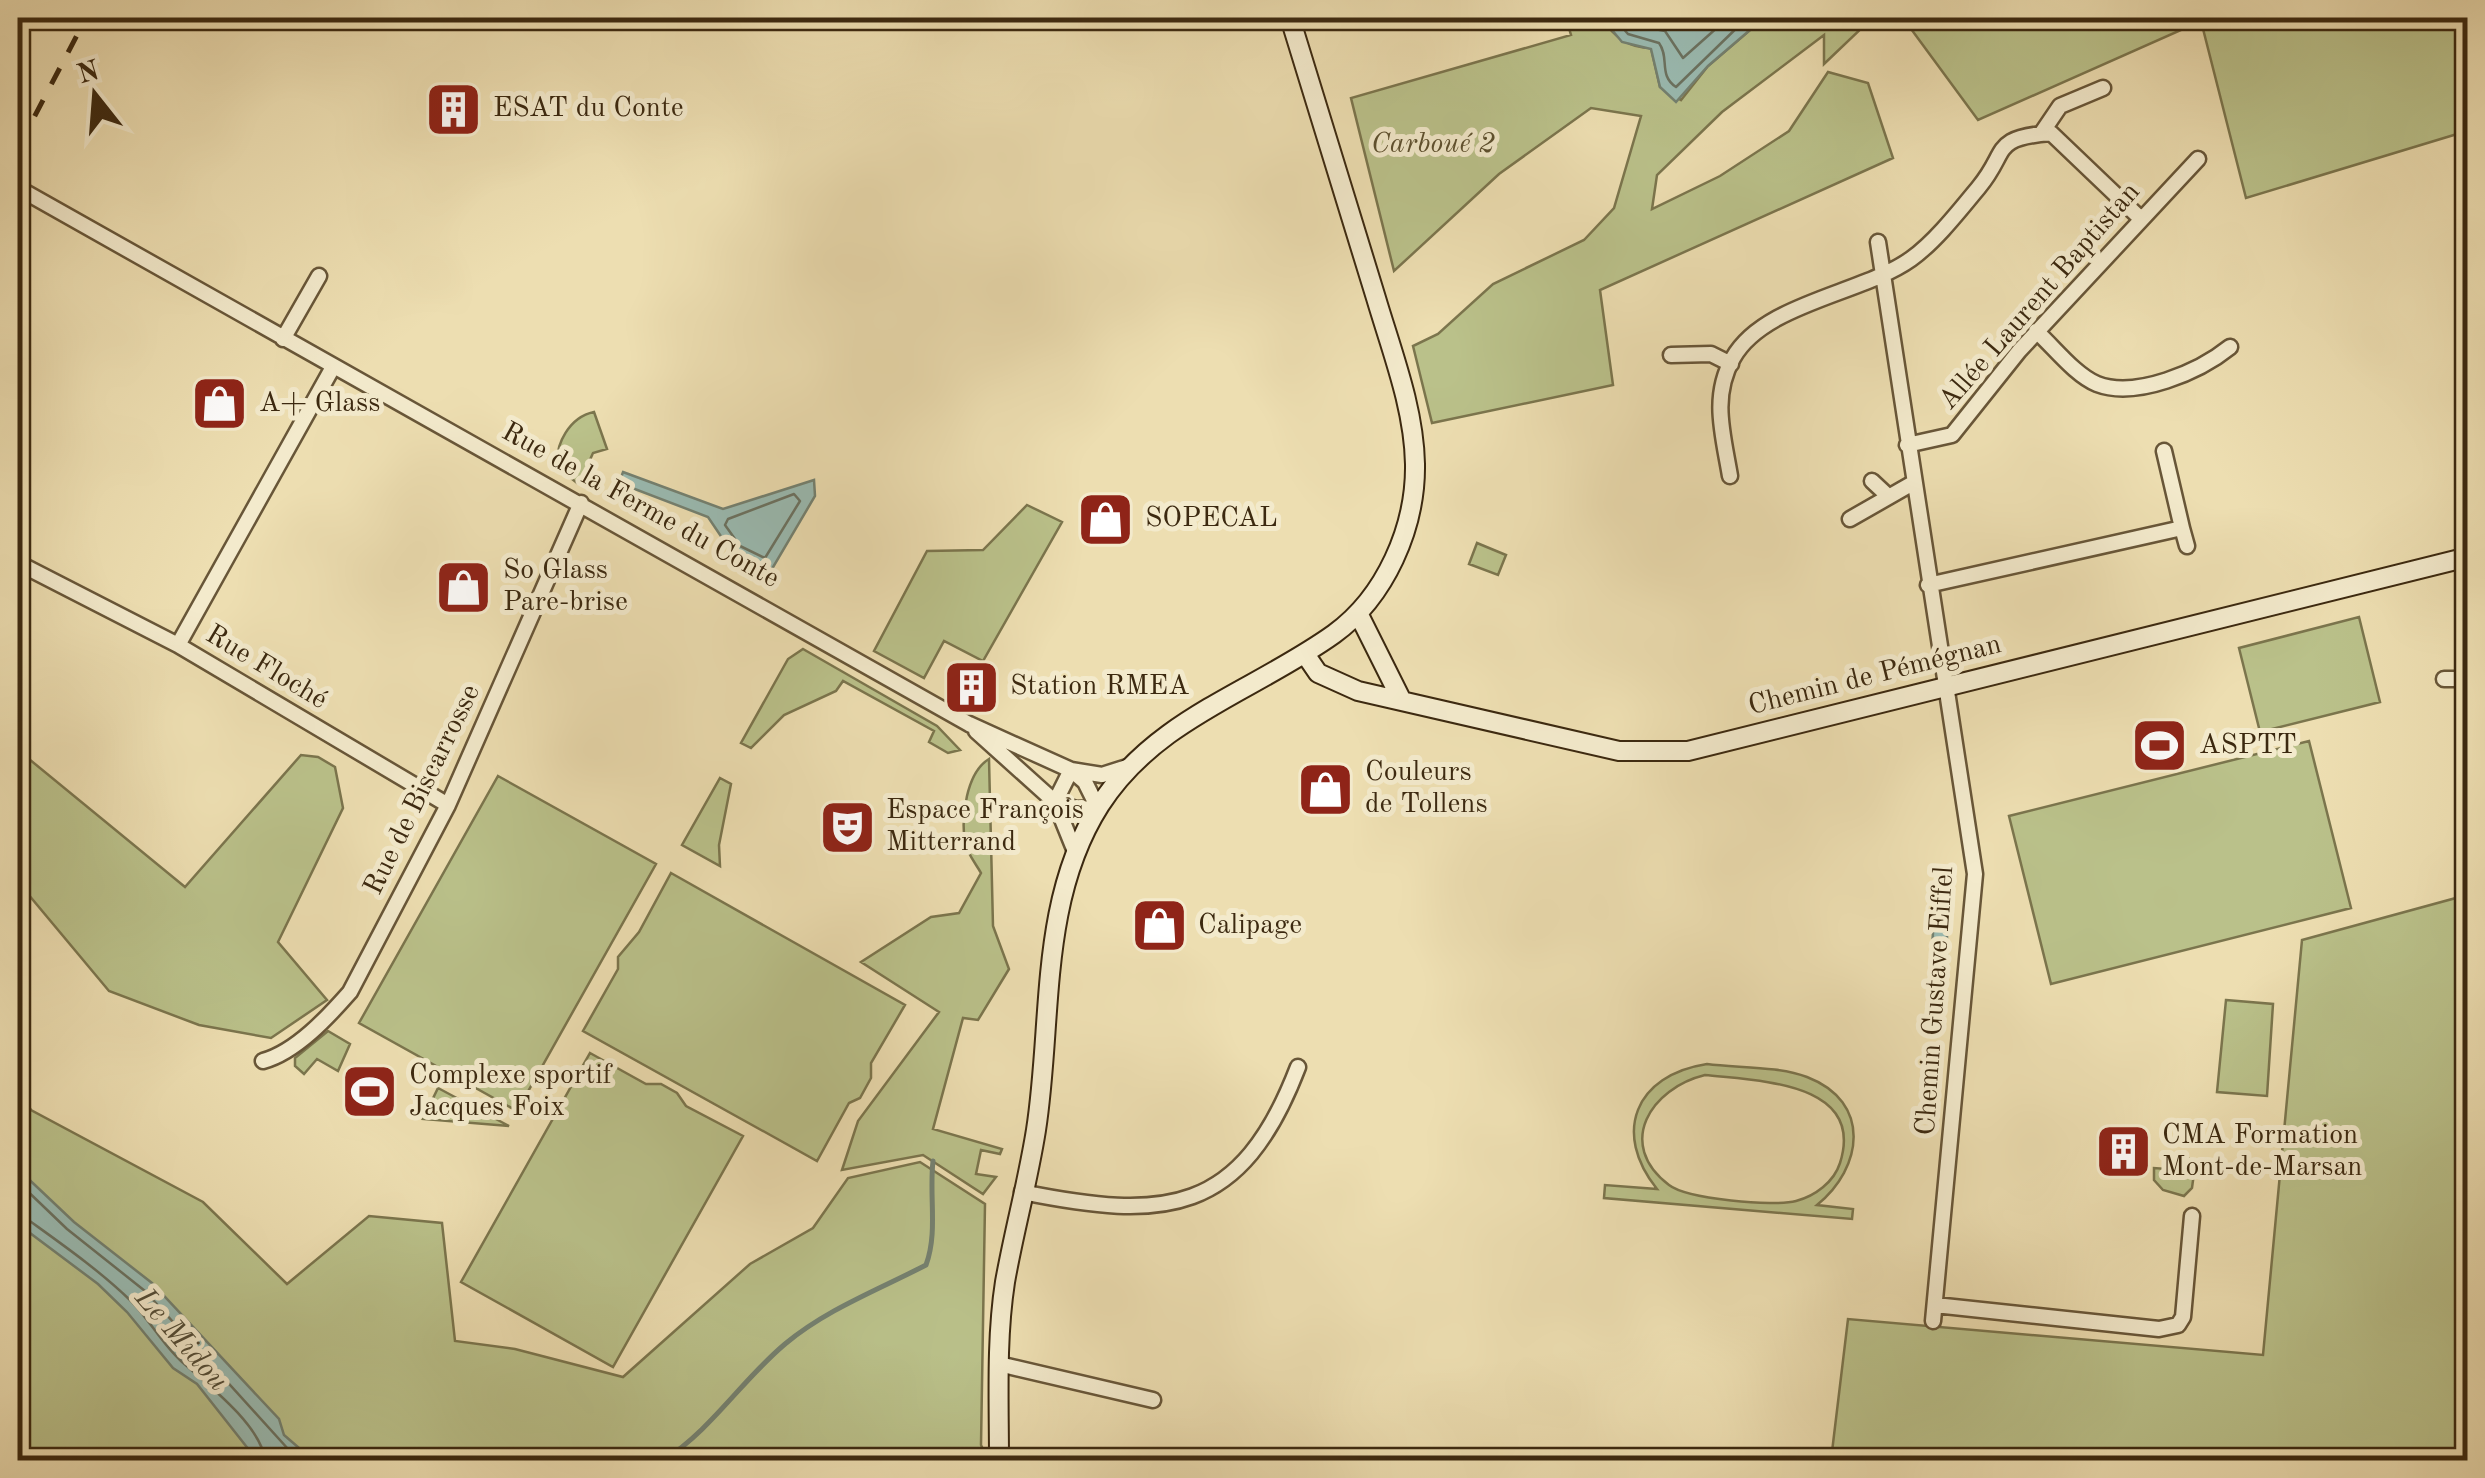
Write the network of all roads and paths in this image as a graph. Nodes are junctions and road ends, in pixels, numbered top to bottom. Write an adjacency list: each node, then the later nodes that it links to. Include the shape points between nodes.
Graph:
1 (1290, 18): 29 (street, via 1411,428 1413,496 1404,532 1384,581)
2 (2103, 88): 3 (street, via 2060,106)
3 (2042, 134): 6 (street, via 2051,133); 8 (street, via 2024,135 1997,151 1982,184 1913,258)
4 (2198, 159): 6 (street, Allée Laurent Baptistan)
5 (18, 188): 11 (street, Rue de la Ferme du Conte)
6 (2140, 218): 10 (street, Allée Laurent Baptistan)
7 (1878, 242): 8 (street, Chemin Gustave Eiffel)
8 (1884, 274): 14 (street, via 1771,322); 16 (street, Chemin Gustave Eiffel)
9 (319, 276): 11 (street)
10 (2036, 331): 12 (street, via 2093,383 2122,390 2207,365); 16 (street, Allée Laurent Baptistan, via 1952,435)
11 (283, 339): 15 (street, Rue de la Ferme du Conte)
12 (2230, 347)
13 (1671, 355): 14 (street, via 1711,354)
14 (1730, 364): 18 (street, via 1717,398)
15 (333, 367): 22 (street, Rue de la Ferme du Conte); 30 (street, Rue Floché)
16 (1907, 445): 20 (street, Chemin Gustave Eiffel)
17 (2164, 452): 24 (street)
18 (1730, 476)
19 (1872, 481): 21 (street)
20 (1913, 483): 21 (street); 28 (street, Chemin Gustave Eiffel)
21 (1887, 495): 23 (street)
22 (581, 503): 36 (street, Rue de la Ferme du Conte); 40 (street, Rue de Biscarrosse)
23 (1850, 519)
24 (2182, 528): 25 (street); 28 (street)
25 (2186, 546)
26 (2468, 557): 34 (street, Chemin de Pémégnan)
27 (18, 563): 30 (street)
28 (1928, 586): 34 (street, Chemin Gustave Eiffel)
29 (1358, 612): 31 (street); 35 (street)
30 (178, 645): 40 (street, Rue Floché)
31 (1305, 654): 35 (street, Chemin de Pémégnan, via 1318,673 1338,684); 37 (street, via 1182,721)
32 (2468, 679): 33 (street)
33 (2444, 680)
34 (1948, 686): 35 (street, Chemin de Pémégnan, via 1688,751 1619,751); 46 (street, Chemin Gustave Eiffel, via 1974,874 1934,1313 2158,1329 2178,1324)
35 (1401, 698)
36 (969, 724): 38 (street, Rue de la Ferme du Conte); 39 (street, Rue de la Ferme du Conte)
37 (1128, 767): 38 (street, Rue de la Ferme du Conte, via 1102,775); 41 (street)
38 (1071, 770): 39 (street); 41 (street)
39 (1055, 802): 41 (street); 42 (street, Rue de la Ferme du Conte)
40 (448, 805): 43 (street, Rue de Biscarrosse, via 350,992 329,1017)
41 (1098, 808): 42 (street)
42 (1076, 854): 45 (street, via 1058,916 1036,1130)
43 (263, 1061)
44 (1298, 1067): 45 (street, via 1280,1113 1213,1190 1160,1205 1095,1206)
45 (1022, 1192): 47 (street, via 1005,1283)
46 (2192, 1216)
47 (1000, 1364): 48 (street); 49 (street)
48 (1153, 1400)
49 (999, 1460)

